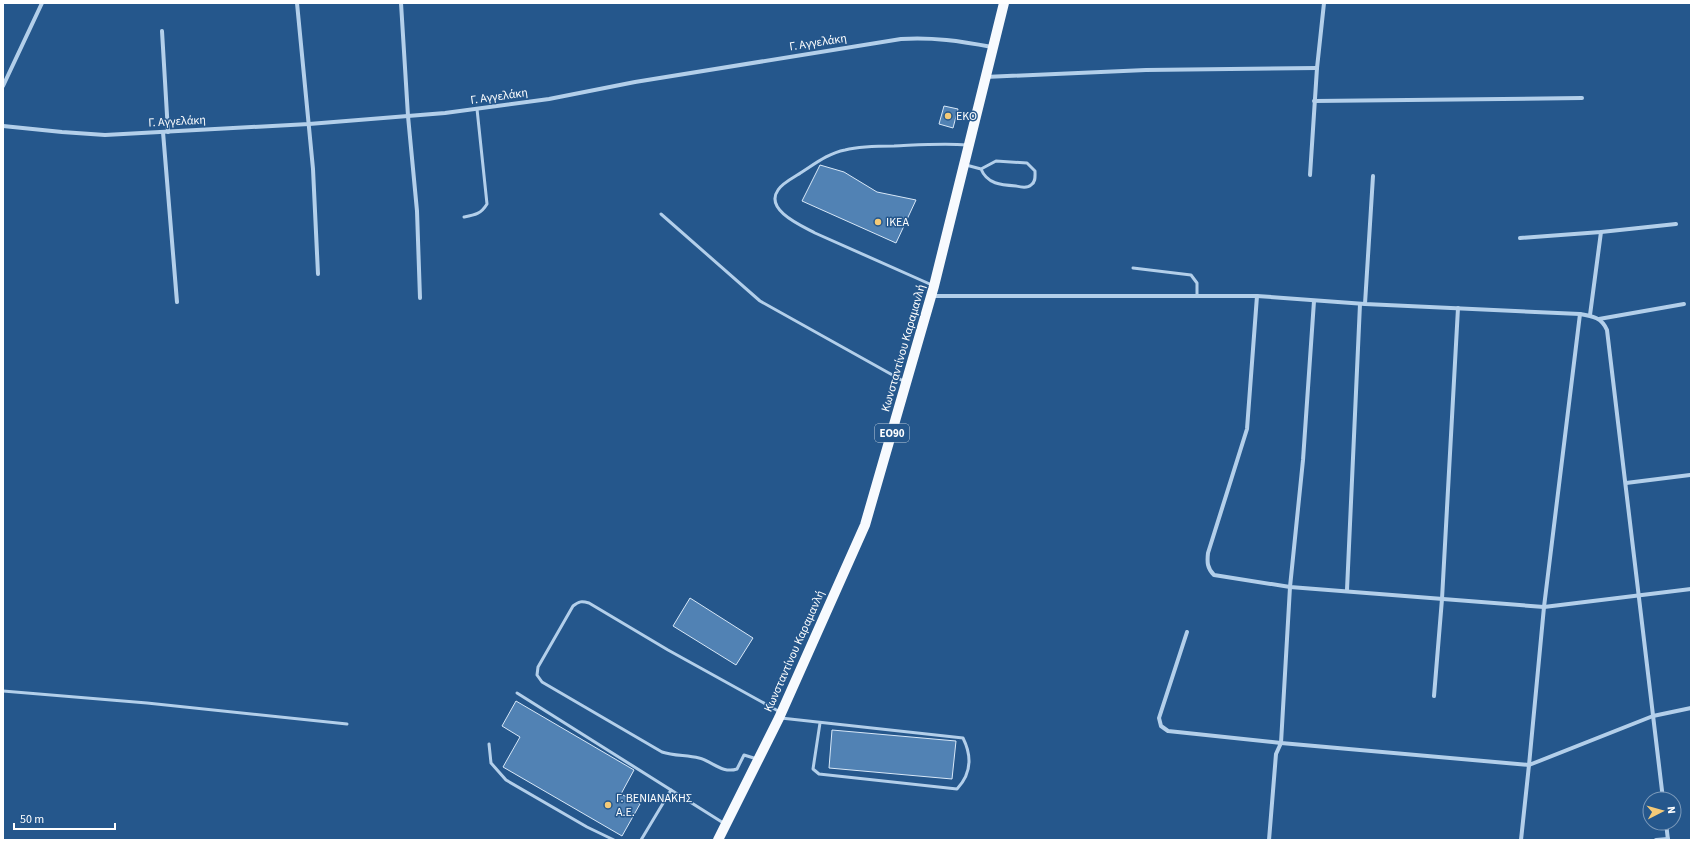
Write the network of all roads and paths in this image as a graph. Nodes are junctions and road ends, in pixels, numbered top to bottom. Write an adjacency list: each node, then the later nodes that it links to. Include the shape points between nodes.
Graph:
1 (42, 3): 10 (street)
2 (297, 3): 15 (street)
3 (401, 3): 14 (street)
4 (1004, 3): 7 (main road, Κωνσταντίνου Καραμανλή / ΕΟ90)
5 (1324, 3): 8 (street)
6 (162, 30): 18 (street)
7 (993, 48): 9 (main road, Κωνσταντίνου Καραμανλή / ΕΟ90); 13 (street, Γ. Αγγελάκη, via 950,39 901,39)
8 (1317, 68): 9 (street, via 1146,70); 12 (street)
9 (985, 77): 19 (main road, Κωνσταντίνου Καραμανλή / ΕΟ90)
10 (3, 86)
11 (1582, 98): 12 (street)
12 (1314, 101): 22 (street)
13 (477, 109): 14 (street, Γ. Αγγελάκη); 25 (lane, via 487,204 478,215)
14 (408, 116): 15 (street, Γ. Αγγελάκη); 35 (street, via 417,211)
15 (309, 124): 18 (street, Γ. Αγγελάκη); 30 (street)
16 (3, 126): 17 (street, Γ. Αγγελάκη, via 105,135)
17 (163, 132): 18 (street, Γ. Αγγελάκη); 37 (street)
18 (168, 132)
19 (970, 145): 20 (main road, Κωνσταντίνου Καραμανλή / ΕΟ90); 31 (lane, via 921,144 844,150 829,155 786,183 775,197 776,206 783,215 800,225)
20 (965, 165): 21 (lane); 31 (main road, Κωνσταντίνου Καραμανλή / ΕΟ90)
21 (981, 169): 21 (lane, via 984,176 998,184 1027,187 1035,180 1035,171 1028,163 996,161)
22 (1310, 175)
23 (1373, 176): 39 (street)
24 (661, 214): 45 (lane, via 760,301)
25 (464, 217)
26 (1676, 224): 27 (street)
27 (1601, 232): 28 (street); 43 (street)
28 (1520, 238)
29 (1133, 268): 32 (lane, via 1191,275 1197,283)
30 (318, 274)
31 (934, 286): 33 (main road, Κωνσταντίνου Καραμανλή / ΕΟ90)
32 (1198, 295): 33 (street); 34 (street)
33 (930, 296): 45 (main road, Κωνσταντίνου Καραμανλή / ΕΟ90)
34 (1258, 296): 36 (street); 48 (street, via 1247,429 1207,561 1209,570 1214,575)
35 (420, 298)
36 (1314, 301): 38 (street); 48 (street, via 1303,460)
37 (177, 302)
38 (1360, 304): 39 (street); 49 (street)
39 (1365, 304): 41 (street)
40 (1684, 304): 44 (street)
41 (1458, 308): 42 (street); 52 (street)
42 (1580, 314): 43 (street); 53 (street)
43 (1590, 315): 44 (street)
44 (1599, 319): 47 (street, via 1607,330)
45 (905, 382): 59 (main road, Κωνσταντίνου Καραμανλή / ΕΟ90, via 865,526)
46 (1690, 475): 47 (street)
47 (1626, 483): 51 (street)
48 (1290, 587): 49 (street); 63 (street)
49 (1347, 590): 52 (street)
50 (1691, 590): 51 (street)
51 (1639, 597): 53 (street); 60 (street)
52 (1442, 599): 53 (street); 57 (street)
53 (1544, 608): 66 (street)
54 (1187, 632): 63 (street, via 1159,718 1161,726 1168,731)
55 (3, 691): 62 (lane)
56 (517, 693): 67 (lane)
57 (1434, 696)
58 (1691, 708): 60 (street)
59 (780, 715): 61 (lane); 65 (main road, Κωνσταντίνου Καραμανλή / ΕΟ90); 65 (lane, via 583,601 573,606 538,667 537,675 542,682 662,752 673,756 699,758 732,771 737,770 744,755)
60 (1653, 716): 66 (street); 68 (street)
61 (820, 723): 61 (lane, via 963,738 969,751 968,772 957,789 819,774 813,769)
62 (347, 724)
63 (1280, 743): 66 (street); 74 (street, via 1276,754)
64 (489, 744): 71 (lane, via 491,763 506,780)
65 (759, 759): 69 (main road, Κωνσταντίνου Καραμανλή / ΕΟ90)
66 (1530, 765): 75 (street)
67 (671, 790): 69 (lane); 72 (lane)
68 (1662, 791)
69 (727, 825): 73 (main road, Κωνσταντίνου Καραμανλή / ΕΟ90)
70 (1668, 839): 76 (street)
71 (614, 840)
72 (641, 840)
73 (718, 840)
74 (1269, 840)
75 (1521, 840)
76 (1656, 840)

